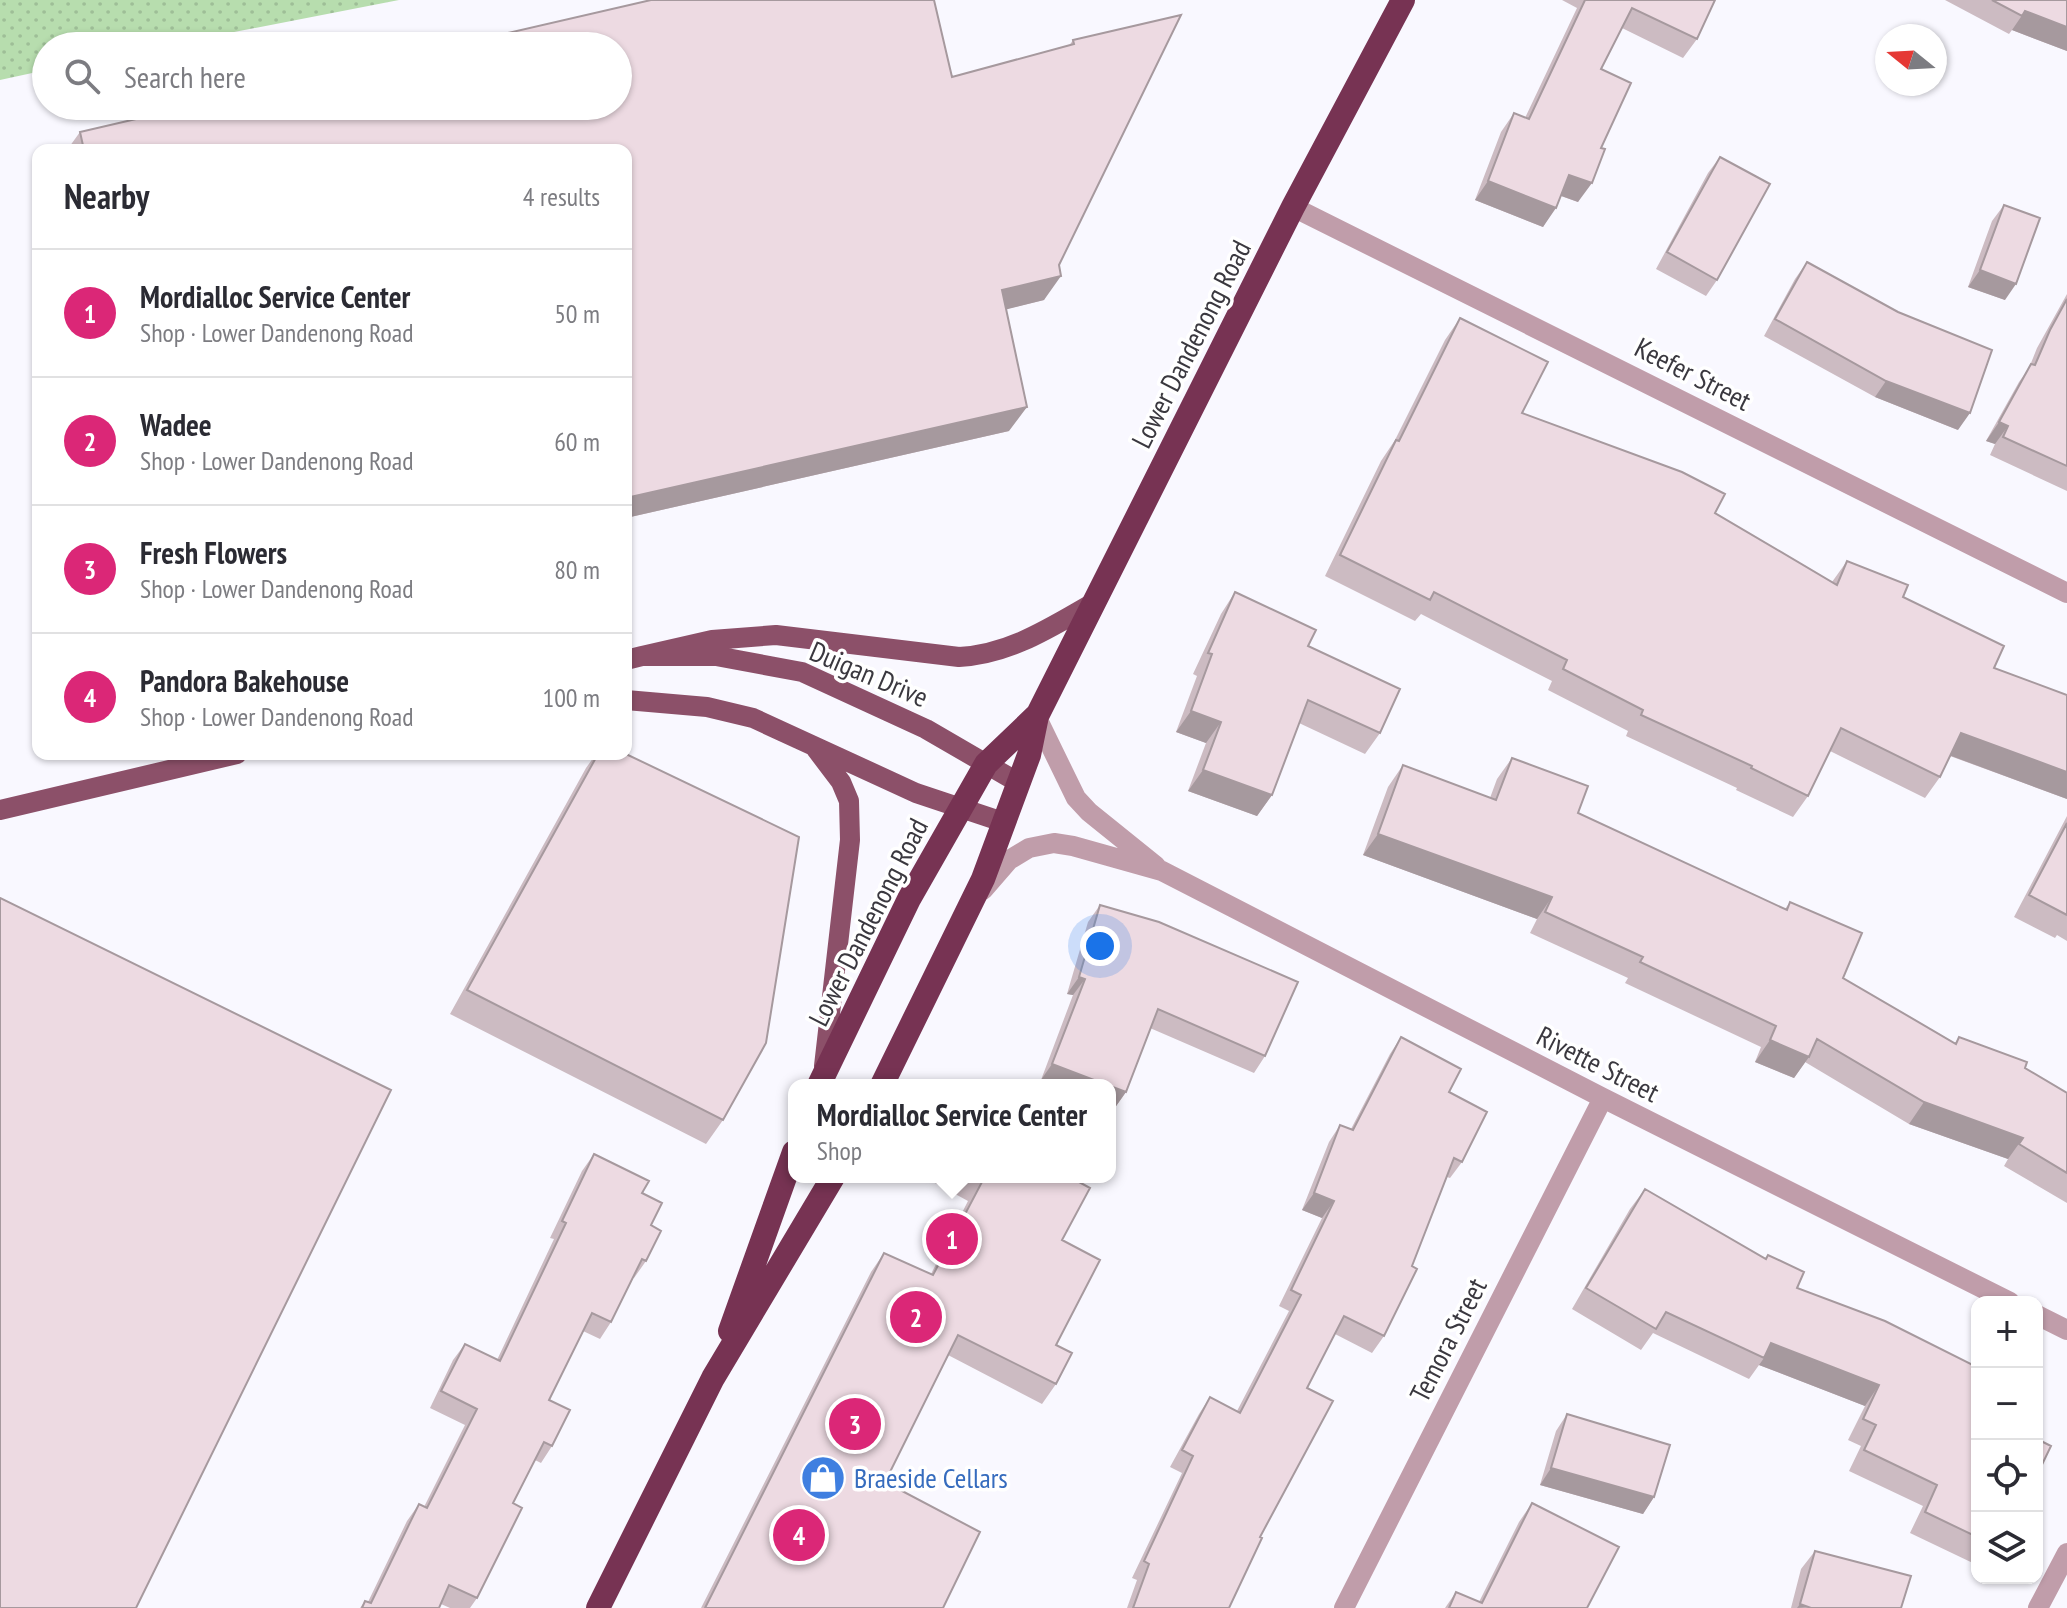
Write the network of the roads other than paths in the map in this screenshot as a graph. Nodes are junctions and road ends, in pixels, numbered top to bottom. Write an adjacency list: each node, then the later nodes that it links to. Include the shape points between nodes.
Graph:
1 (1403, 0): 2 (highway, Lower Dandenong Road)
2 (1293, 207): 3 (street, Keefer Street); 4 (highway, Lower Dandenong Road)
3 (2067, 593)
4 (1095, 602): 5 (main road, via 1021,643 984,655 959,657 776,635 712,640); 7 (highway, Lower Dandenong Road)
5 (634, 658): 10 (main road, Duigan Drive, via 716,656 802,672 926,729)
6 (632, 701): 8 (main road, via 707,707 753,718)
7 (1036, 716): 10 (highway, Lower Dandenong Road); 11 (highway, Lower Dandenong Road); 15 (street, Rivette Street, via 1076,798)
8 (812, 744): 12 (main road, via 916,793); 17 (main road, via 849,801 848,856)
9 (212, 760): 13 (main road)
10 (986, 764): 11 (main road, Duigan Drive); 12 (highway, Lower Dandenong Road)
11 (1019, 783): 14 (highway, Lower Dandenong Road)
12 (962, 807): 14 (main road); 18 (highway, Lower Dandenong Road, via 909,899)
13 (0, 810)
14 (1003, 822): 16 (highway, Lower Dandenong Road)
15 (1162, 871): 16 (street, Rivette Street, via 1065,844 1029,848 990,879); 20 (street, Rivette Street)
16 (971, 909): 19 (highway, Lower Dandenong Road)
17 (821, 1079)
18 (822, 1079)
19 (885, 1079)
20 (1603, 1098): 23 (street, Rivette Street); 29 (street, Temora Street)
21 (788, 1169): 26 (highway)
22 (829, 1183): 26 (highway)
23 (1998, 1296)
24 (2043, 1318): 25 (street)
25 (2067, 1330)
26 (713, 1378): 28 (highway)
27 (2067, 1553): 30 (street)
28 (598, 1608)
29 (1344, 1608)
30 (2038, 1608)

